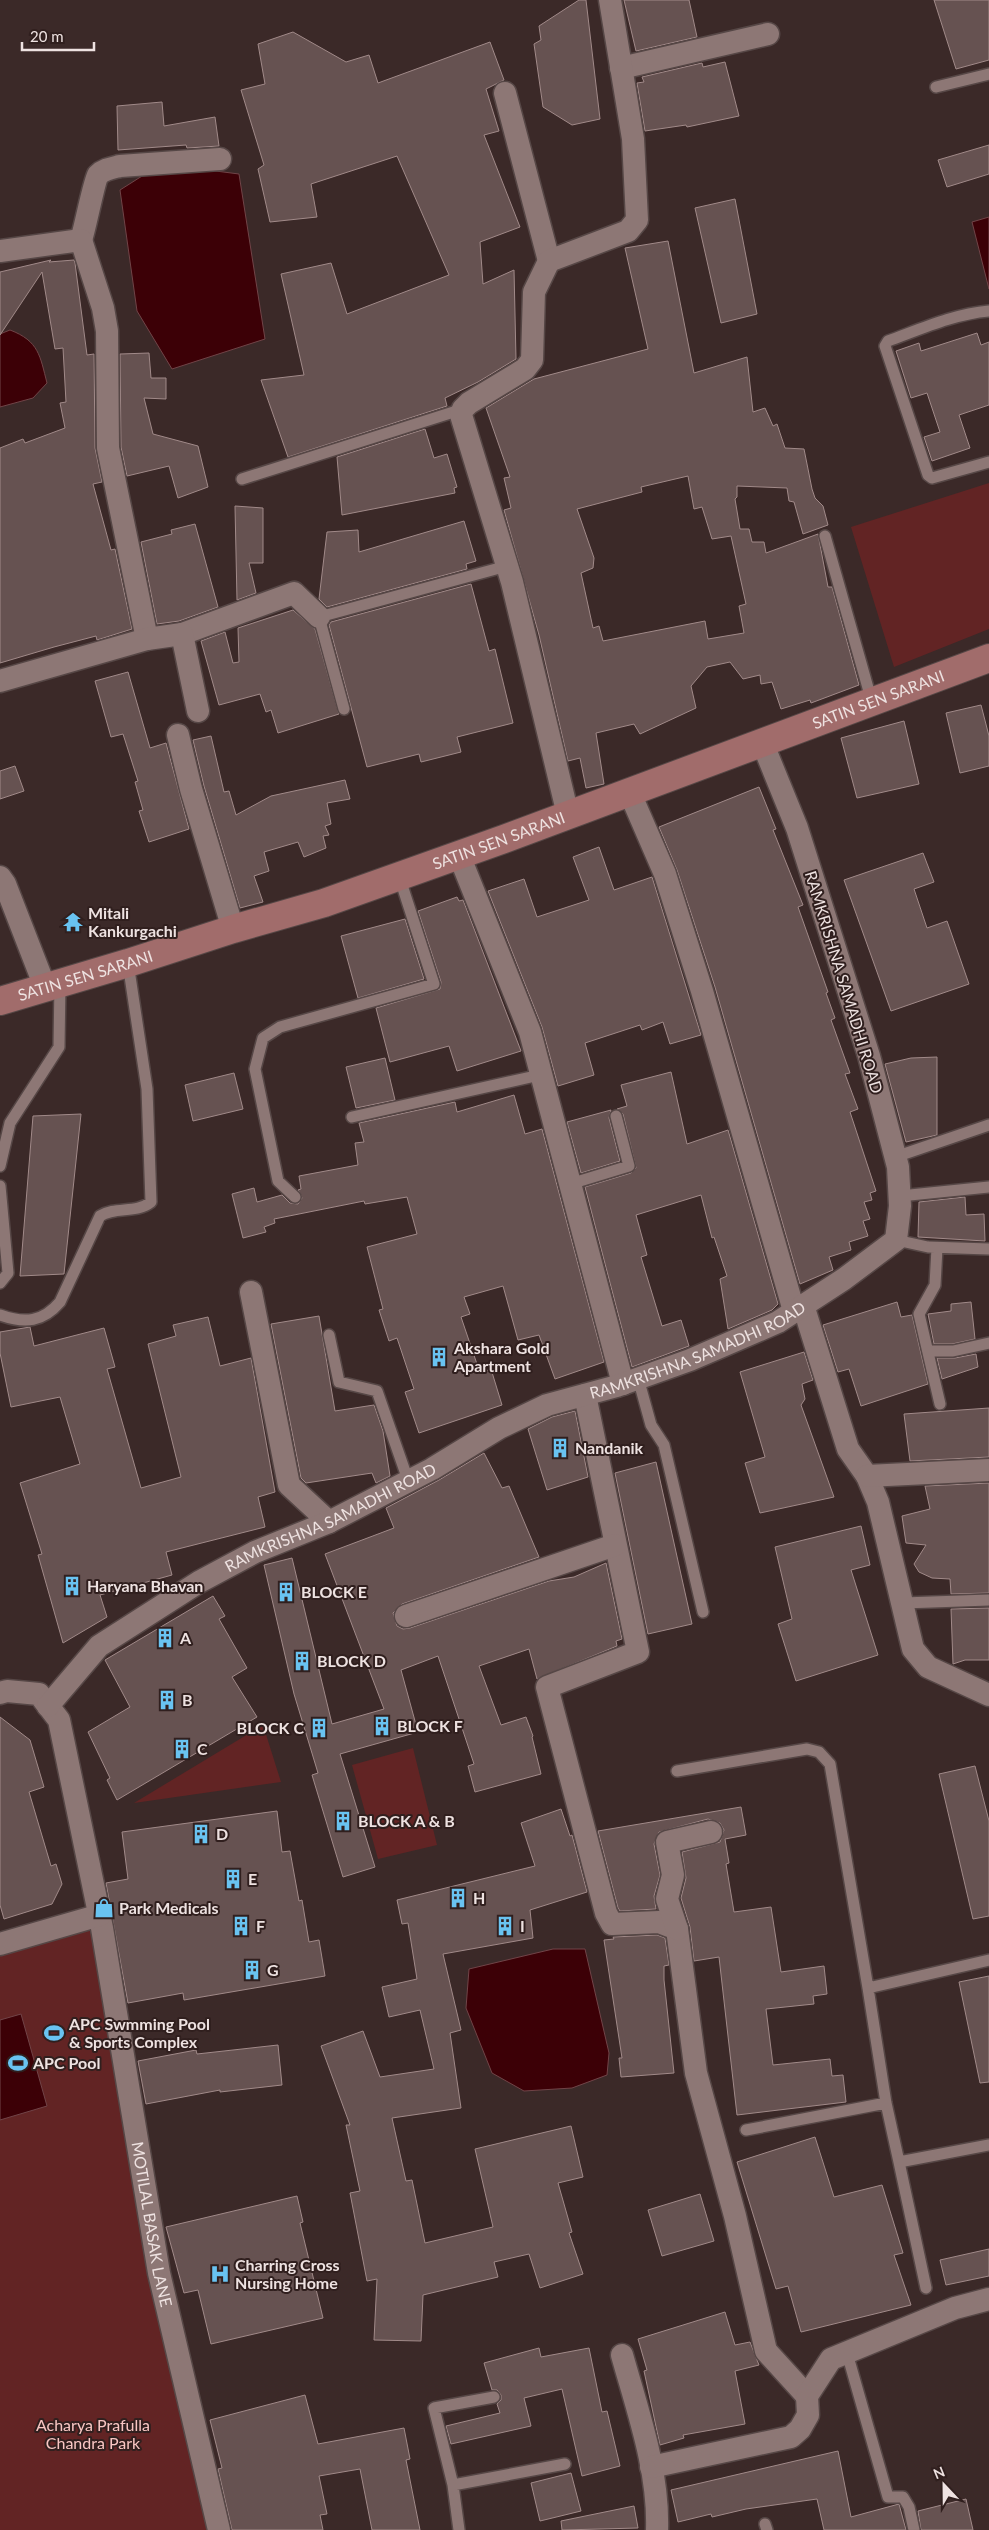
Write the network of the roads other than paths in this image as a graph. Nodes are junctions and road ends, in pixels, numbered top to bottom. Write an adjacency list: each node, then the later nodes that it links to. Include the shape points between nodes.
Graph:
1 (610, 0): 3 (street)
2 (768, 34): 3 (street)
3 (621, 68): 10 (street, via 632,139 637,220 628,231)
4 (989, 74): 5 (lane)
5 (936, 87)
6 (504, 93): 10 (street)
7 (220, 159): 8 (street, via 106,169 94,182)
8 (81, 240): 9 (street); 19 (street, via 107,331 108,448)
9 (0, 252)
10 (549, 261): 12 (street, via 534,292 532,360 525,369)
11 (989, 310): 13 (lane, via 939,322 888,340 885,346 928,475 932,478)
12 (462, 409): 14 (lane); 16 (street, via 461,415)
13 (989, 462)
14 (242, 480)
15 (825, 536): 22 (lane)
16 (507, 566): 17 (lane); 28 (street)
17 (319, 617): 18 (street, via 294,592); 23 (lane)
18 (182, 634): 19 (street); 24 (street)
19 (147, 640): 21 (street)
20 (989, 658): 22 (main road, SATIN SEN SARANI)
21 (0, 681)
22 (872, 702): 26 (main road, SATIN SEN SARANI)
23 (344, 710)
24 (198, 711)
25 (178, 735): 32 (street)
26 (762, 742): 27 (main road, SATIN SEN SARANI); 40 (street, RAMKRISHNA SAMADHI ROAD, via 797,828 869,1056)
27 (629, 791): 28 (main road, SATIN SEN SARANI); 54 (street, via 666,874)
28 (568, 814): 29 (main road, SATIN SEN SARANI)
29 (459, 855): 31 (main road, SATIN SEN SARANI); 36 (street, via 530,1032)
30 (0, 876): 34 (street)
31 (399, 876): 32 (main road, SATIN SEN SARANI, via 324,903); 46 (lane, via 434,984 280,1026 263,1038 255,1069 278,1181)
32 (233, 929): 33 (main road, SATIN SEN SARANI)
33 (128, 963): 34 (main road, SATIN SEN SARANI); 55 (lane, via 147,1089 151,1202 145,1207 106,1212 100,1216 60,1302 51,1313 35,1321)
34 (53, 985): 35 (main road, SATIN SEN SARANI); 41 (lane, via 59,1047 10,1123)
35 (0, 1001)
36 (540, 1075): 38 (lane); 42 (street)
37 (616, 1116): 42 (lane, via 629,1166)
38 (352, 1117)
39 (989, 1125): 40 (lane)
40 (895, 1157): 45 (street, RAMKRISHNA SAMADHI ROAD)
41 (0, 1166)
42 (570, 1184): 59 (street)
43 (0, 1186): 52 (lane, via 8,1273)
44 (989, 1187): 45 (lane)
45 (900, 1196): 47 (street, RAMKRISHNA SAMADHI ROAD)
46 (295, 1197)
47 (896, 1240): 49 (lane); 54 (street, RAMKRISHNA SAMADHI ROAD)
48 (0, 1246): 51 (lane)
49 (937, 1248): 50 (lane); 58 (lane, via 935,1285 920,1314)
50 (989, 1249)
51 (0, 1274)
52 (0, 1284)
53 (251, 1292): 65 (street, via 289,1485)
54 (798, 1308): 59 (street, RAMKRISHNA SAMADHI ROAD, via 778,1322); 63 (street, via 848,1448)
55 (0, 1315)
56 (329, 1335): 64 (lane, via 339,1382 377,1391)
57 (989, 1343): 58 (lane, via 953,1351)
58 (928, 1351): 61 (lane)
59 (631, 1381): 60 (street, RAMKRISHNA SAMADHI ROAD); 69 (lane, via 651,1425 664,1444)
60 (585, 1395): 64 (street, RAMKRISHNA SAMADHI ROAD, via 547,1405 499,1428); 66 (street)
61 (940, 1404)
62 (989, 1470): 63 (street)
63 (867, 1476): 68 (street, via 878,1502)
64 (408, 1480): 65 (street, RAMKRISHNA SAMADHI ROAD)
65 (329, 1522): 73 (street, RAMKRISHNA SAMADHI ROAD, via 255,1552 144,1615 99,1646)
66 (615, 1545): 70 (street); 77 (street, via 638,1652 546,1687 606,1913 612,1924 659,1922)
67 (989, 1600): 68 (lane)
68 (903, 1602): 72 (street, via 913,1649 928,1667)
69 (703, 1612)
70 (406, 1616)
71 (0, 1692): 73 (street, via 38,1694)
72 (989, 1695)
73 (48, 1706): 76 (street, MOTILAL BASAK LANE, via 59,1720)
74 (677, 1770): 80 (lane, via 807,1749 819,1752 830,1764)
75 (711, 1832): 77 (street, via 667,1842 673,1875 667,1899)
76 (100, 1915): 78 (street); 94 (street, MOTILAL BASAK LANE, via 159,2273)
77 (677, 1928): 89 (street, via 696,2072 735,2216 766,2351)
78 (0, 1944)
79 (989, 1960): 80 (lane)
80 (868, 1988): 81 (lane)
81 (886, 2103): 82 (lane); 84 (lane)
82 (746, 2130)
83 (989, 2145): 84 (lane)
84 (899, 2162): 85 (lane)
85 (926, 2288)
86 (989, 2299): 87 (street, via 955,2308)
87 (846, 2353): 89 (street, via 831,2359); 97 (lane, via 888,2497 903,2497 909,2507)
88 (622, 2355): 92 (street)
89 (807, 2396): 92 (street, via 808,2415 800,2430 791,2437)
90 (494, 2397): 93 (lane, via 434,2408)
91 (566, 2464): 93 (lane)
92 (651, 2467): 96 (street, via 658,2502)
93 (453, 2485): 95 (lane)
94 (219, 2530)
95 (460, 2530)
96 (657, 2530)
97 (914, 2530)

